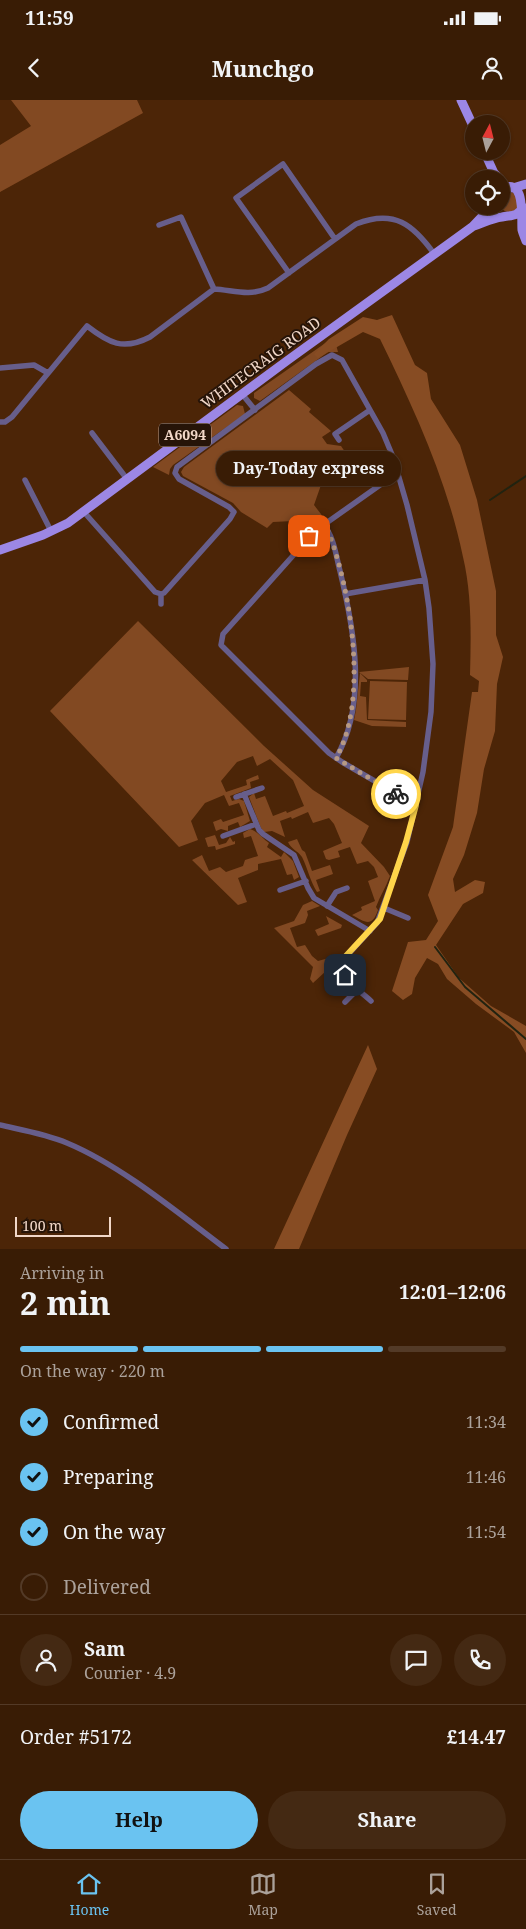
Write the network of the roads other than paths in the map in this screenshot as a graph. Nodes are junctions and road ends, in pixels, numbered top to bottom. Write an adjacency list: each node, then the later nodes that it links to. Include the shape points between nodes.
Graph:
1 (461, 100): 2 (main road)
2 (468, 115)
3 (526, 184): 4 (main road)
4 (510, 187)
5 (510, 189): 6 (main road, via 521,193)
6 (524, 203): 9 (main road, via 517,215); 12 (main road)
7 (484, 215): 11 (main road, A6094)
8 (502, 215): 9 (main road)
9 (505, 217): 11 (main road, A6094); 12 (main road)
10 (159, 226): 17 (street, via 181,217)
11 (472, 227): 15 (main road, A6094)
12 (522, 231): 14 (main road)
13 (336, 239): 15 (street, via 356,224 390,218 414,230); 16 (street); 16 (street, via 283,164 236,198)
14 (526, 241)
15 (435, 255): 20 (main road, WHITECRAIG ROAD / A6094)
16 (289, 272): 17 (street, via 259,292 242,294)
17 (214, 289): 19 (street, via 139,342 111,342 87,326)
18 (0, 368): 19 (street, via 34,365)
19 (48, 373): 23 (street, via 12,417)
20 (242, 394): 21 (street); 27 (main road, WHITECRAIG ROAD / A6094)
21 (255, 410): 22 (street, via 332,355 342,360); 34 (street, via 175,470 179,479 234,512)
22 (370, 410): 25 (street, via 335,434); 26 (street, via 388,442)
23 (0, 422)
24 (92, 434): 27 (street)
25 (339, 440)
26 (398, 473): 30 (street); 33 (street)
27 (127, 479): 29 (main road, WHITECRAIG ROAD / A6094)
28 (26, 480): 31 (street)
29 (83, 511): 31 (main road, WHITECRAIG ROAD / A6094); 34 (street, via 154,592)
30 (323, 524): 35 (street, via 331,538); 37 (street, via 221,639 223,648)
31 (51, 531): 32 (main road, WHITECRAIG ROAD / A6094)
32 (0, 550)
33 (425, 580): 35 (street); 41 (street, via 432,639 432,692)
34 (161, 594): 36 (street)
35 (345, 594): 37 (street, via 354,653 354,691 346,734)
36 (161, 604)
37 (336, 758): 41 (street)
38 (262, 788): 39 (street)
39 (244, 794): 40 (street); 42 (street)
40 (236, 797)
41 (416, 805): 48 (street)
42 (256, 824): 43 (street); 44 (street, via 263,834 294,855)
43 (223, 836)
44 (306, 881): 46 (street); 47 (street, via 314,898)
45 (347, 888): 47 (street, via 336,892)
46 (280, 890)
47 (327, 906): 50 (street)
48 (384, 908): 49 (street); 50 (street)
49 (408, 918)
50 (370, 931): 51 (street, via 342,963 343,972)
51 (358, 989): 52 (street); 53 (street)
52 (371, 1001)
53 (345, 1002)
54 (0, 1125): 55 (street, via 52,1137 87,1153 135,1181)
55 (226, 1249)

